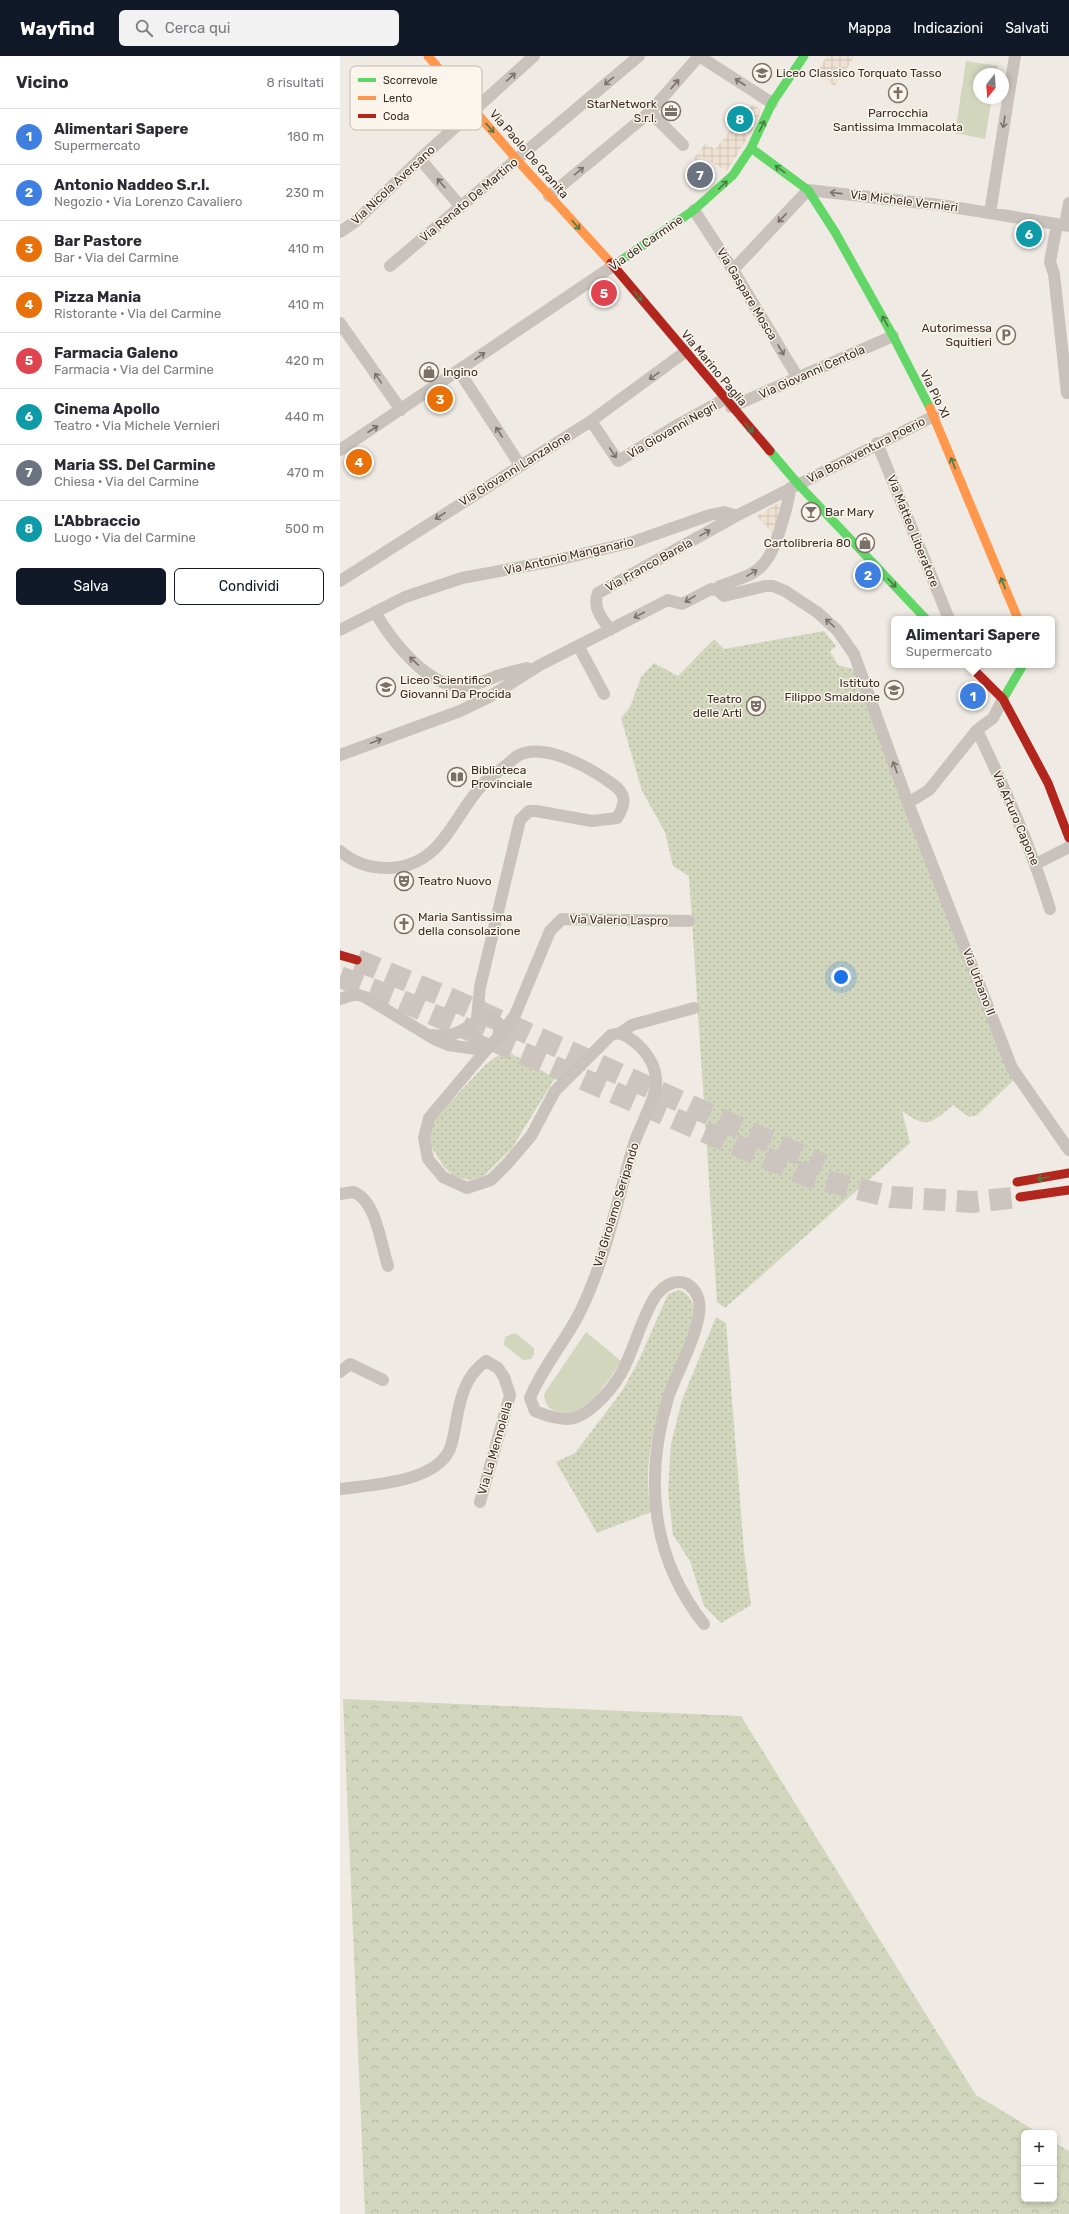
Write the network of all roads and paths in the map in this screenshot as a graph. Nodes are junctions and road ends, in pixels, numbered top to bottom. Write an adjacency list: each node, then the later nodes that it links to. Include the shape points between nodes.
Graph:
1 (428, 56): 7 (main road, Via Paolo De Granita)
2 (534, 56): 9 (street, Via Nicola Aversano, one-way to 2)
3 (639, 56): 16 (street, Via Renato De Martino, one-way to 16)
4 (699, 56): 8 (street, one-way to 4); 10 (street, one-way to 4)
5 (804, 56): 8 (main road, Via del Carmine)
6 (1015, 56): 22 (street, one-way to 22)
7 (437, 66)
8 (772, 103): 14 (main road, Via del Carmine, one-way to 8)
9 (482, 104)
10 (650, 112): 13 (street); 18 (street, one-way to 10)
11 (482, 118): 16 (main road, Via Paolo De Granita, one-way to 16)
12 (453, 130): 15 (street, Via Nicola Aversano)
13 (683, 145)
14 (751, 148): 17 (main road, Via Michele Vernieri, one-way to 14); 21 (main road, Via del Carmine, one-way to 14, via 733,175)
15 (420, 159): 20 (street, one-way to 15); 24 (street, Via Nicola Aversano, via 356,221)
16 (517, 160): 18 (main road, Via Paolo De Granita); 20 (street, Via Renato De Martino)
17 (808, 190): 22 (street, Via Michele Vernieri, one-way to 17); 27 (street, one-way to 27); 29 (main road, Via Pio XI, one-way to 17, via 835,232)
18 (549, 196): 26 (main road, Via Paolo De Granita, one-way to 26)
19 (1069, 203): 23 (street)
20 (461, 207): 25 (street, Via Renato De Martino)
21 (694, 210): 26 (main road, Via del Carmine); 27 (street, Via Gaspare Mosca)
22 (990, 213): 23 (street, Via Michele Vernieri)
23 (1064, 225): 33 (street, via 1050,262 1054,274)
24 (340, 232)
25 (390, 266)
26 (613, 266): 30 (main road, Via Marino Paglia, one-way to 30); 31 (street, Via del Carmine, one-way to 26)
27 (733, 270): 32 (street, Via Gaspare Mosca, one-way to 32)
28 (340, 323): 35 (street, one-way to 28)
29 (893, 336): 32 (street, Via Giovanni Centola); 36 (main road, Via Pio XI)
30 (685, 352): 34 (main road, Via Marino Paglia); 37 (street, Via Giovanni Lanzalone, one-way to 37)
31 (459, 370): 35 (street, Via del Carmine); 40 (street, one-way to 31)
32 (798, 378): 34 (street, Via Giovanni Centola)
33 (1067, 393)
34 (728, 403): 37 (street, Via Giovanni Negri, one-way to 34, via 618,461 681,423); 41 (main road, Via Marino Paglia, one-way to 41)
35 (401, 410): 39 (street, Via del Carmine, one-way to 35)
36 (934, 416): 38 (street, Via Bonaventura Poerio); 48 (main road, Via Pio XI, one-way to 36)
37 (591, 421): 40 (street, Via Giovanni Lanzalone)
38 (877, 443): 41 (street, Via Bonaventura Poerio); 47 (street, Via Matteo Liberatore)
39 (340, 450)
40 (520, 465): 43 (street, Via Giovanni Lanzalone, one-way to 43)
41 (794, 486): 42 (street); 44 (street, one-way to 41, via 720,586 753,573 772,554); 46 (main road, Via Marino Paglia, one-way to 46)
42 (736, 516): 45 (street, Via Antonio Manganario, via 724,512 710,515 632,542 553,561 462,578 428,588); 50 (street, Via Franco Barela, one-way to 42, via 596,609 595,600 598,593)
43 (340, 581)
44 (717, 590): 50 (street, one-way to 50, via 705,590 682,604 668,600); 59 (street, Via Urbano II, one-way to 44, via 854,654 832,625 817,612 773,586 760,586 724,596)
45 (375, 612): 49 (street, Via Antonio Manganario); 52 (street, one-way to 45, via 463,686 447,685 429,674 386,633)
46 (923, 616)
47 (948, 616)
48 (1017, 616)
49 (340, 630)
50 (610, 630): 51 (street)
51 (579, 647): 52 (street); 55 (street)
52 (540, 665): 58 (street, one-way to 52, via 460,711 489,697)
53 (972, 668): 56 (main road)
54 (1020, 668): 56 (main road)
55 (604, 694)
56 (1003, 699): 57 (street, via 993,718); 60 (main road, via 1048,783)
57 (978, 730): 59 (street, via 929,790); 63 (street, Via Arturo Capone)
58 (340, 755)
59 (908, 803): 79 (street, Via Urbano II, via 1012,1068)
60 (1069, 838)
61 (1069, 847): 63 (street)
62 (340, 851): 68 (street, via 356,862 377,868 403,867 416,863 442,842 485,782 519,755 535,751 555,754 596,772 621,789 624,799 617,818 592,822 536,810 529,811 520,820)
63 (1036, 864): 64 (street, Via Arturo Capone)
64 (1050, 909)
65 (688, 921): 71 (street, Via Valerio Laspro, via 562,919 550,931)
66 (340, 955): 67 (main road)
67 (357, 960)
68 (480, 987): 72 (street, via 487,1008); 73 (street)
69 (340, 999): 75 (street, via 356,994 365,997)
70 (694, 1008): 74 (street, via 632,1025)
71 (515, 1015): 72 (street, via 506,1020); 76 (street, Via Valerio Laspro)
72 (496, 1020): 73 (street, via 484,1016); 76 (street, via 501,1030)
73 (474, 1025): 75 (street, via 455,1035); 76 (street, via 478,1041); 77 (street)
74 (620, 1033): 78 (street, via 604,1042 555,1092 530,1136 492,1180 467,1188 443,1177 428,1159 424,1138 428,1118); 90 (street, Via Girolamo Seripando, via 629,1037 643,1050 653,1064 656,1086 636,1140 605,1246 579,1314 530,1398 535,1411 554,1418 569,1419 586,1413 608,1394 626,1366 652,1302 663,1286 678,1281 689,1284 698,1296 695,1332 668,1397 657,1448 654,1488 657,1524 679,1589)
75 (428, 1034): 77 (street, via 448,1045)
76 (493, 1041): 77 (street); 78 (street)
77 (470, 1049): 78 (street)
78 (465, 1073)
79 (1069, 1150)
80 (1069, 1173): 81 (main road, one-way to 81)
81 (1017, 1182)
82 (1069, 1190): 84 (main road)
83 (340, 1194): 85 (street, via 353,1192 364,1198 378,1231)
84 (1020, 1197)
85 (388, 1266)
86 (340, 1372): 87 (street, via 350,1364)
87 (382, 1380)
88 (340, 1488): 89 (street, Via La Mennolella, via 386,1484 436,1466 449,1451 462,1392 474,1370 486,1361 498,1368 510,1395)
89 (480, 1502)
90 (704, 1624)

